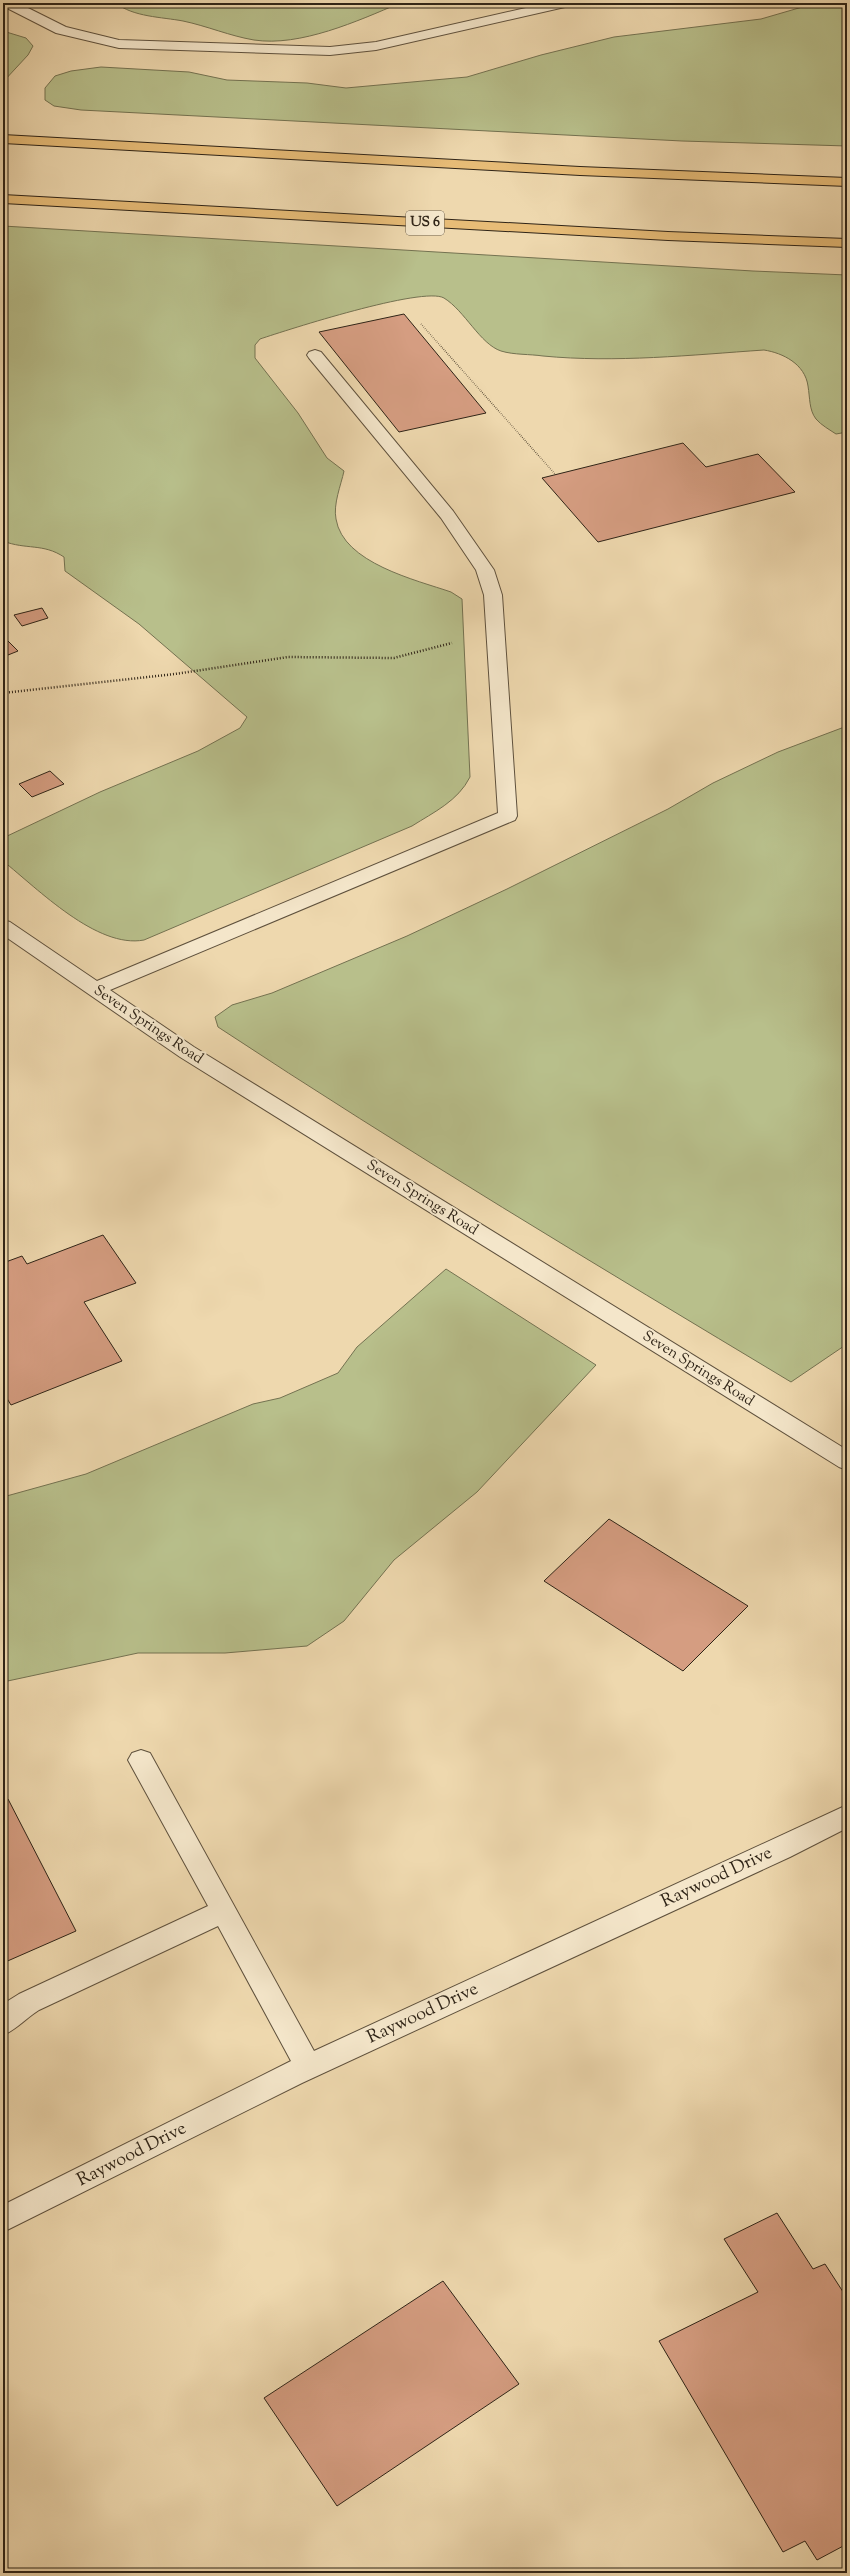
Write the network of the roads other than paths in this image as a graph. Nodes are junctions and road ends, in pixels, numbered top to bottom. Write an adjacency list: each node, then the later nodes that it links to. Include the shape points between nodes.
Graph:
1 (8, 3): 4 (street, via 61,30 103,41 119,44 254,50 330,52 358,49)
2 (512, 3): 4 (street)
3 (565, 3): 4 (street)
4 (503, 17)
5 (3, 139): 6 (highway, via 580,171)
6 (847, 182)
7 (3, 200): 8 (highway, US 6)
8 (847, 243)
9 (315, 355): 11 (street, via 421,481 485,570 492,590 508,816)
10 (3, 926): 11 (street, Seven Springs Road)
11 (95, 989): 12 (street, Seven Springs Road, via 187,1052)
12 (847, 1461)
13 (141, 1760): 15 (street)
14 (847, 1816): 17 (street, Raywood Drive, via 781,1849)
15 (224, 1912): 16 (street, via 29,2002 12,2013); 17 (street)
16 (3, 2023)
17 (309, 2067): 18 (street, Raywood Drive)
18 (3, 2219)

